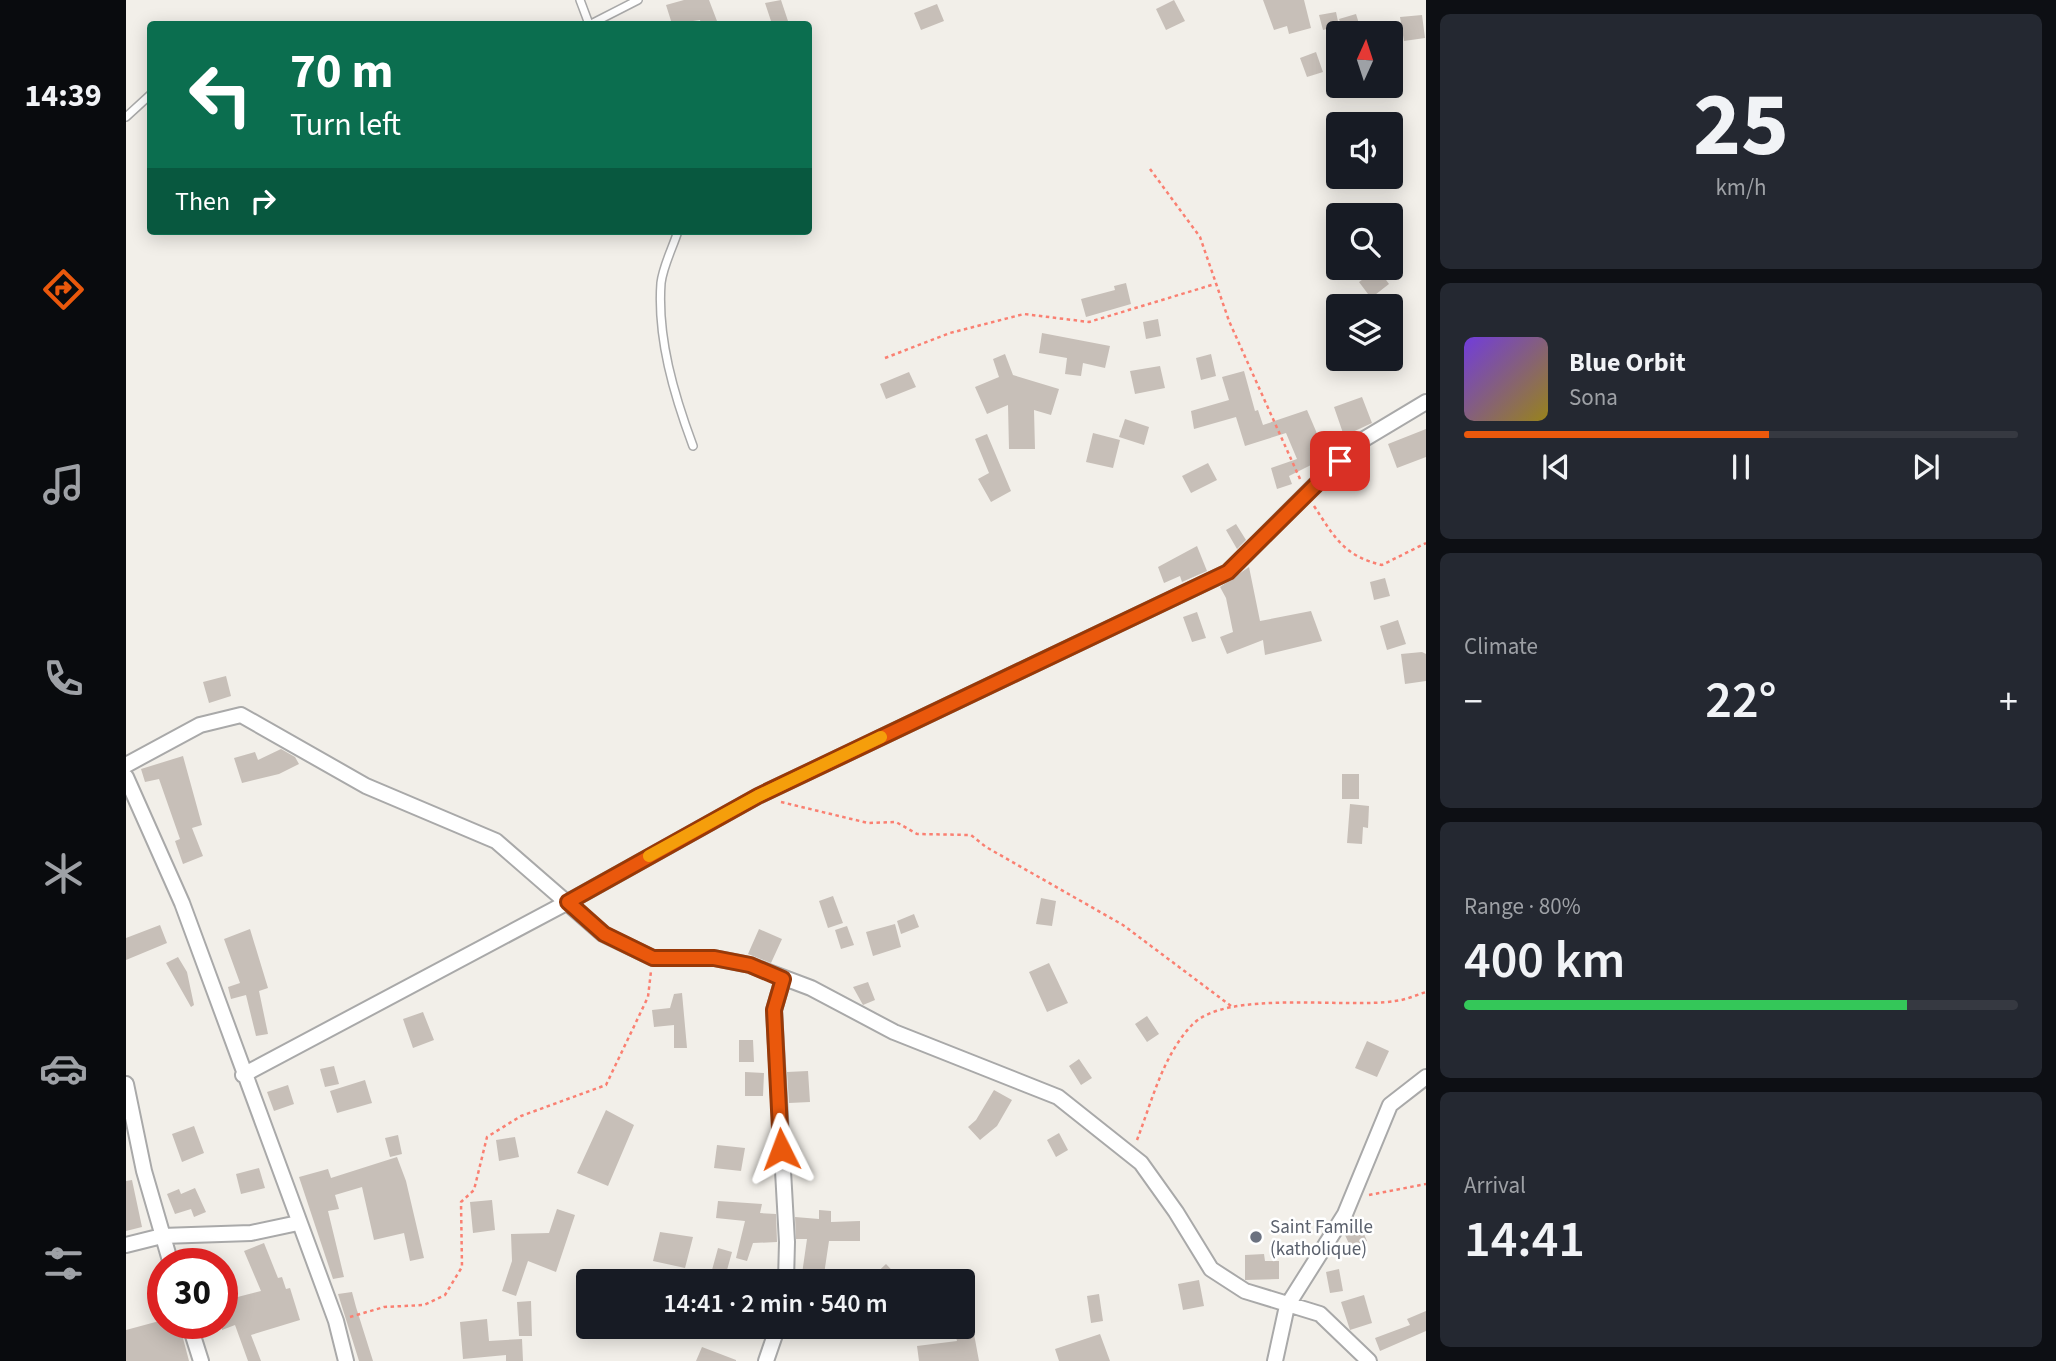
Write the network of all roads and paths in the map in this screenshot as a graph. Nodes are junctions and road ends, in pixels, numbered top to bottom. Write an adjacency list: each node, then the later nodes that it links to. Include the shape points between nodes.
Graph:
1 (580, 0): 3 (lane)
2 (638, 0): 4 (lane)
3 (589, 21)
4 (596, 21)
5 (147, 97): 6 (lane)
6 (126, 117)
7 (1150, 169): 9 (path, via 1200,237)
8 (677, 235): 12 (lane, via 661,281 666,354)
9 (1216, 284): 10 (path, via 1089,322 1024,314 950,333); 13 (path)
10 (885, 358)
11 (1426, 402): 13 (street, via 1356,444)
12 (693, 446)
13 (1306, 494): 14 (path, via 1334,536 1358,559 1382,565); 17 (street, via 1228,572)
14 (1426, 543)
15 (126, 765): 18 (street, via 200,724 241,715 366,786 496,841)
16 (126, 777): 23 (street, via 182,903)
17 (758, 796): 18 (street); 22 (path, via 868,823 896,822 916,834 971,835 1123,925)
18 (568, 902): 19 (street, via 604,934); 23 (street)
19 (653, 958): 20 (street, via 714,958 750,965); 35 (path, via 648,997 606,1085 521,1116 487,1137 474,1190 461,1202 462,1267 445,1296 424,1305 384,1307)
20 (783, 979): 26 (street, via 811,988 894,1032 1058,1097); 33 (street, via 774,1010)
21 (1426, 992): 22 (path, via 1396,1001)
22 (1231, 1006): 26 (path, via 1193,1023 1168,1059)
23 (243, 1075): 29 (street)
24 (1426, 1077): 28 (street, via 1390,1105)
25 (126, 1084): 30 (street)
26 (1131, 1156): 34 (street, via 1176,1212 1211,1269 1245,1291)
27 (1426, 1184): 28 (path)
28 (1352, 1199): 34 (street)
29 (298, 1223): 30 (street, via 251,1233); 35 (street)
30 (162, 1236): 31 (street); 32 (street)
31 (126, 1245)
32 (166, 1248)
33 (786, 1269)
34 (1287, 1306): 41 (street); 42 (street, via 1320,1314)
35 (336, 1321): 39 (street)
36 (194, 1339): 38 (street)
37 (774, 1339): 40 (street)
38 (201, 1361)
39 (346, 1361)
40 (766, 1361)
41 (1275, 1361)
42 (1369, 1361)

